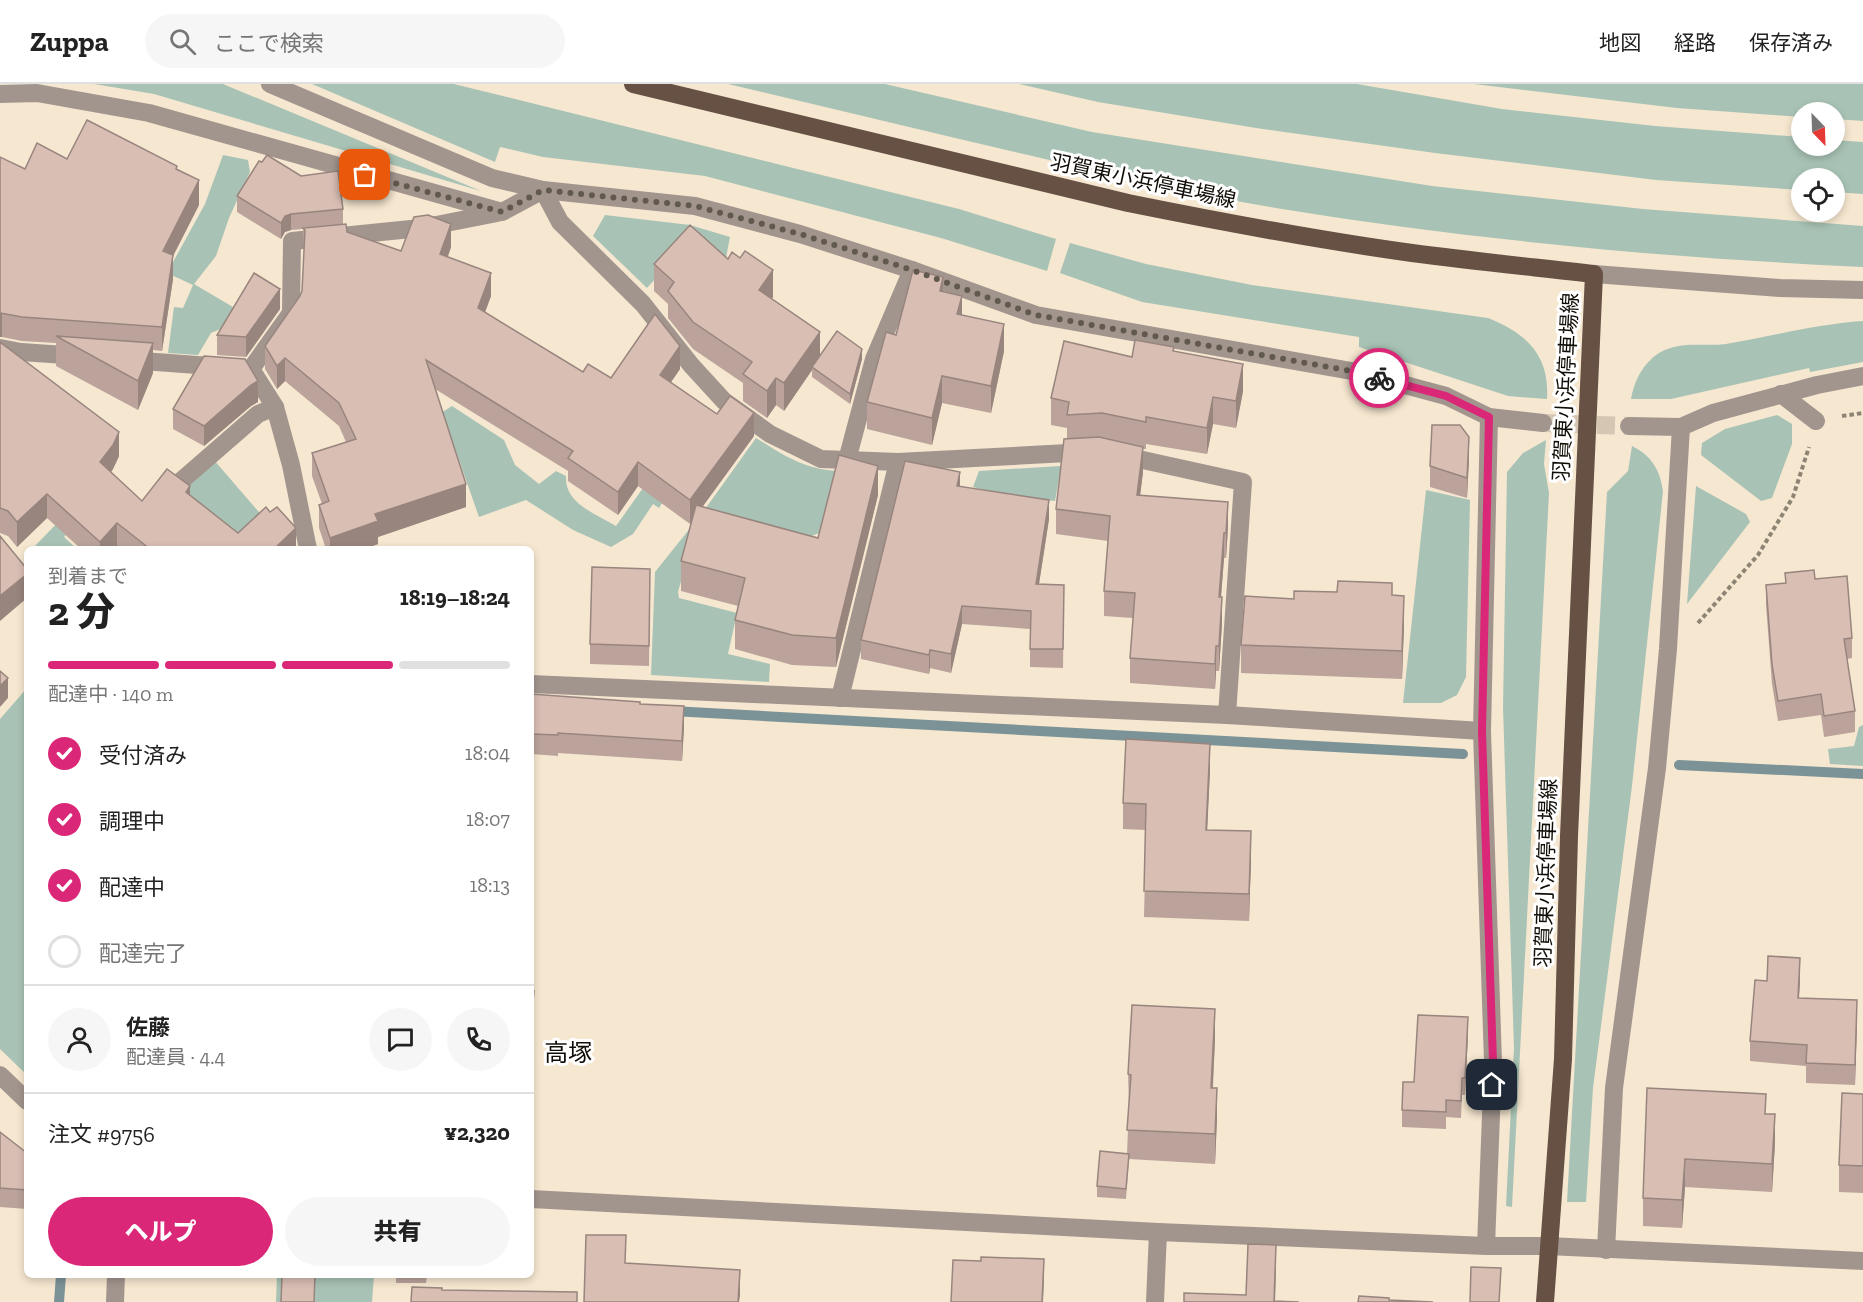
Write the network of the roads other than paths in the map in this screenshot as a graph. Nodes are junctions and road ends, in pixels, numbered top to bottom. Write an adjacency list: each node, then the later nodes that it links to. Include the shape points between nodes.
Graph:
1 (270, 84): 4 (street, via 492,178)
2 (633, 84): 7 (main road, 羽賀東小浜停車場線, via 1208,219 1413,253)
3 (0, 94): 5 (street, via 37,93 149,113)
4 (543, 190): 5 (street); 6 (street, via 695,206); 19 (street, via 560,222 643,304 724,401 770,434 821,459)
5 (502, 212): 10 (street, via 421,228 292,241 291,314)
6 (912, 270): 14 (street, via 1036,315 1357,372 1446,396); 19 (street, via 873,359)
7 (1594, 274): 8 (street); 32 (main road, 羽賀東小浜停車場線, via 1563,1059)
8 (1863, 290)
9 (0, 348): 10 (street)
10 (250, 369): 13 (street)
11 (1863, 376): 12 (street)
12 (1781, 394): 15 (street); 18 (street, via 1713,413)
13 (275, 407): 21 (street, via 258,414); 22 (street)
14 (1489, 417): 16 (street); 26 (street)
15 (1816, 421)
16 (1543, 423)
17 (1629, 426): 18 (street)
18 (1682, 427): 33 (street, via 1657,768 1614,1088)
19 (847, 460): 20 (street)
20 (898, 462): 24 (street); 25 (street, via 1100,451 1243,482)
21 (181, 481)
22 (307, 546)
23 (534, 684): 24 (street)
24 (840, 698): 25 (street)
25 (1227, 715): 26 (street)
26 (1482, 731): 31 (street, via 1493,1062)
27 (0, 1075): 28 (street)
28 (24, 1098)
29 (534, 1199): 30 (street)
30 (1158, 1232): 31 (street); 37 (street)
31 (1486, 1246): 32 (street)
32 (1548, 1246): 33 (street); 38 (main road, 羽賀東小浜停車場線)
33 (1606, 1250): 34 (street)
34 (1863, 1261)
35 (117, 1278): 36 (street)
36 (115, 1302)
37 (1155, 1302)
38 (1545, 1302)

